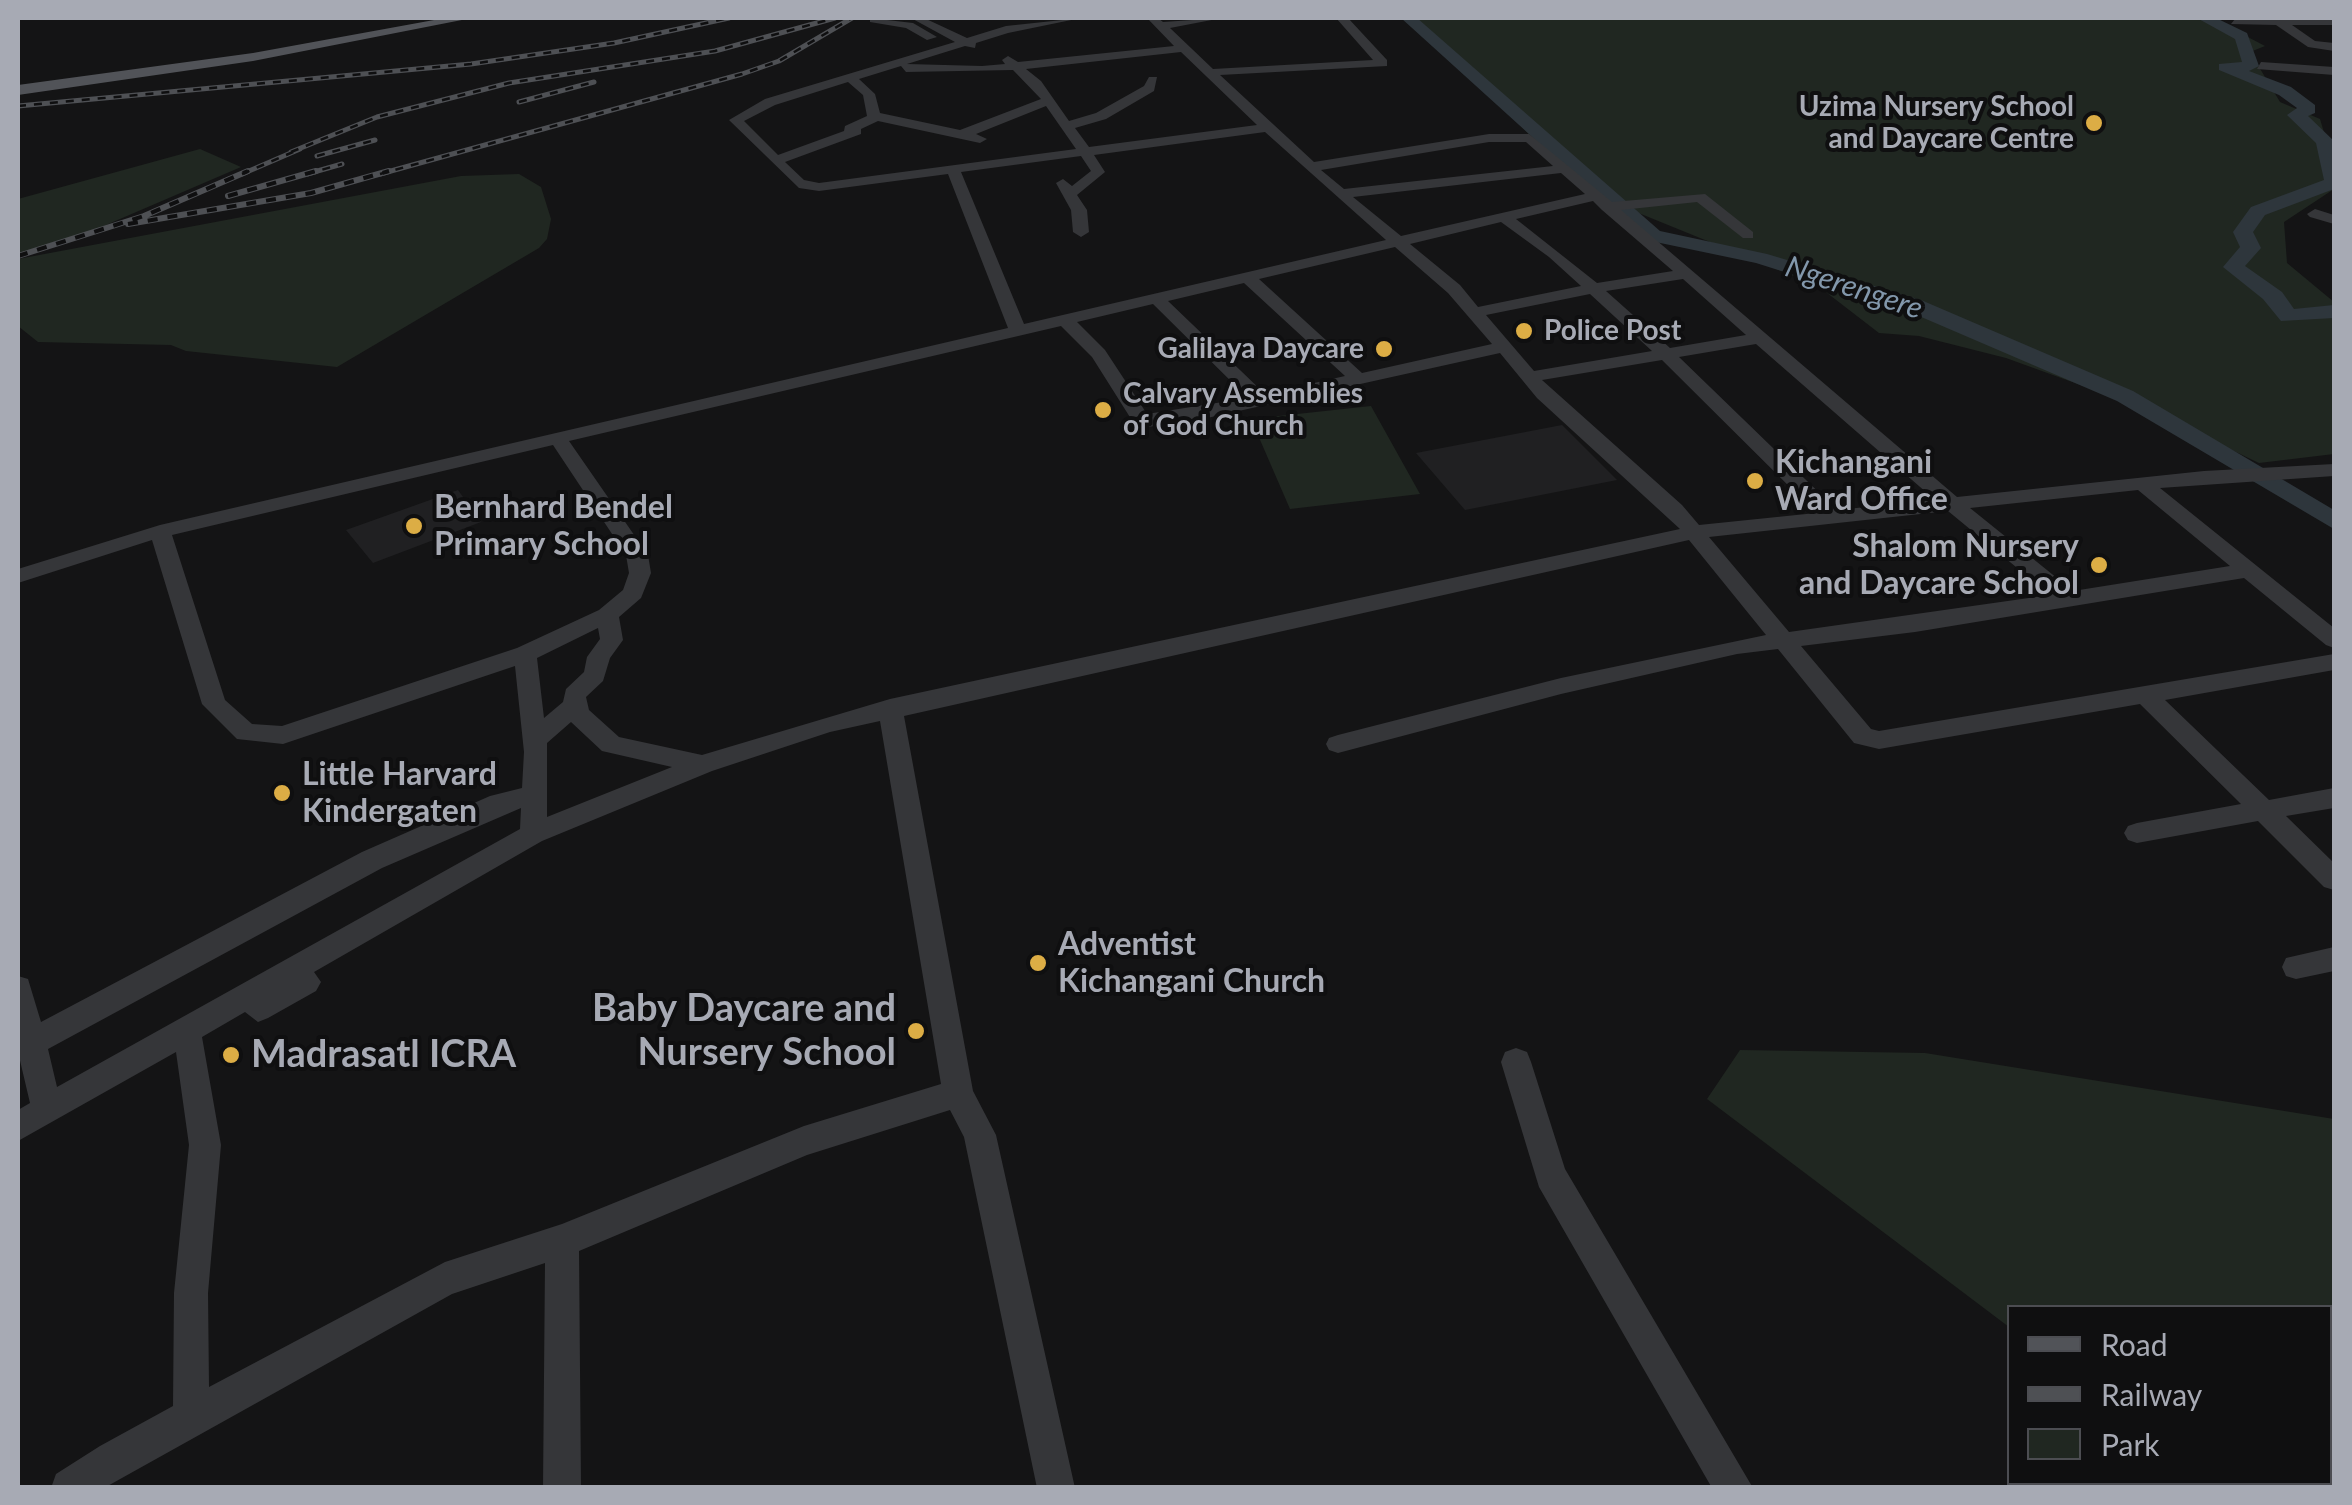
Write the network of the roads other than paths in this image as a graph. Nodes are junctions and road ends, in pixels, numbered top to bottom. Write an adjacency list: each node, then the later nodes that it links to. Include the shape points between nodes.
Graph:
1 (465, 18): 23 (main road)
2 (1217, 18): 8 (street)
3 (1342, 18): 20 (street, via 1383,63)
4 (1068, 19): 11 (street); 14 (street)
5 (2275, 19): 9 (street); 10 (street); 13 (street, via 2312,44)
6 (874, 20): 7 (street)
7 (917, 22): 11 (street); 12 (street)
8 (1157, 22): 15 (street)
9 (2235, 22)
10 (2334, 22)
11 (966, 43): 12 (street); 16 (street)
12 (948, 46): 18 (street)
13 (2334, 47)
14 (1078, 48): 15 (street); 16 (street)
15 (1187, 48): 20 (street)
16 (1018, 65): 18 (street); 24 (street)
17 (2261, 66): 19 (street)
18 (876, 71): 21 (street)
19 (2334, 71)
20 (1214, 72): 27 (street)
21 (851, 78): 25 (street, via 869,94); 32 (street, via 760,105 737,119)
22 (1153, 80): 26 (street, via 1101,116)
23 (18, 90)
24 (1048, 101): 26 (street); 28 (street)
25 (874, 116): 28 (street); 32 (street, via 850,129 856,131)
26 (1065, 126): 30 (street)
27 (1270, 127): 30 (street); 33 (street)
28 (963, 134): 29 (street)
29 (980, 138)
30 (1088, 154): 31 (street); 36 (street, via 1098,172)
31 (1053, 158): 35 (street); 36 (street)
32 (777, 160): 35 (street, via 799,184 819,187)
33 (1312, 167): 34 (street, via 1515,135 1529,138); 37 (street)
34 (1562, 169): 37 (street); 38 (street)
35 (954, 172): 51 (street)
36 (1068, 194): 42 (street, via 1079,210)
37 (1340, 194): 44 (street)
38 (1600, 201): 40 (street); 43 (street, via 1700,197); 45 (street)
39 (2315, 214): 41 (street)
40 (1502, 216): 44 (street); 47 (street)
41 (2334, 220)
42 (1081, 232)
43 (1748, 235)
44 (1399, 242): 46 (street); 49 (street)
45 (1688, 274): 47 (street); 52 (street)
46 (1249, 279): 48 (street); 56 (street)
47 (1593, 288): 49 (street); 54 (street)
48 (1158, 300): 50 (street); 57 (street)
49 (1478, 312): 53 (street)
50 (1064, 320): 51 (street); 57 (street, via 1099,354 1144,420)
51 (1018, 330): 58 (street)
52 (1758, 338): 54 (street); 61 (street)
53 (1505, 347): 55 (street); 56 (street)
54 (1666, 353): 55 (street); 63 (street)
55 (1530, 377): 62 (street)
56 (1357, 378): 57 (street)
57 (1260, 399)
58 (557, 437): 65 (street); 71 (street, via 640,564 633,593)
59 (2334, 470): 60 (street)
60 (2144, 484): 61 (street); 68 (street)
61 (1952, 504): 63 (street); 70 (street)
62 (1675, 509): 64 (street); 66 (street); 67 (street, via 1670,531)
63 (1832, 517): 64 (street)
64 (1723, 528): 66 (street)
65 (160, 531): 69 (street); 74 (street, via 214,704 246,733 283,735)
66 (1694, 532): 67 (street); 72 (street)
67 (1658, 539): 78 (street)
68 (2248, 570): 70 (street); 73 (street)
69 (18, 576)
70 (2066, 597): 72 (street)
71 (608, 615): 74 (street); 77 (street, via 612,640 594,675 574,695)
72 (1786, 639): 76 (street, via 1856,732 1873,740); 80 (street, via 1561,686)
73 (2334, 640)
74 (524, 654): 79 (street)
75 (2334, 662): 76 (street)
76 (2146, 697): 84 (street)
77 (576, 704): 79 (street); 81 (street, via 592,732 611,746)
78 (890, 708): 81 (street); 95 (street)
79 (535, 740): 82 (street)
80 (1338, 744)
81 (702, 764): 86 (street)
82 (537, 794): 86 (street); 93 (street, via 478,812 356,868)
83 (2334, 798): 84 (street)
84 (2260, 809): 85 (street); 87 (street)
85 (2137, 833)
86 (533, 834): 92 (street, via 386,913)
87 (2334, 879)
88 (2334, 959): 89 (street)
89 (2296, 967)
90 (306, 982): 92 (street)
91 (18, 988): 93 (street)
92 (187, 1041): 96 (street); 98 (street); 100 (street, via 205,1145 190,1293)
93 (29, 1044): 96 (street)
94 (1516, 1062): 104 (street, via 1551,1176)
95 (958, 1093): 99 (street, via 804,1141); 103 (street, via 980,1135)
96 (47, 1110): 97 (street)
97 (18, 1126)
98 (18, 1145)
99 (562, 1240): 100 (street, via 444,1279); 102 (street)
100 (192, 1416): 101 (street)
101 (70, 1488)
102 (562, 1488)
103 (1056, 1488)
104 (1734, 1488)

